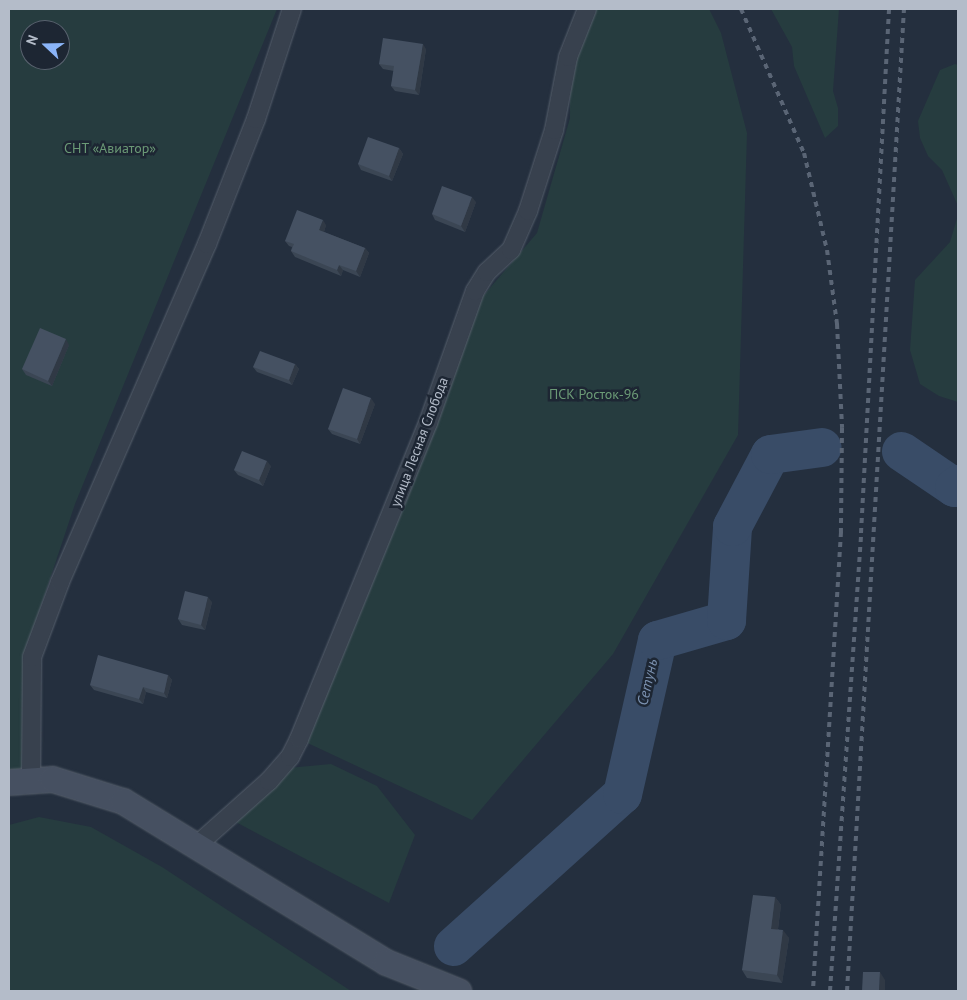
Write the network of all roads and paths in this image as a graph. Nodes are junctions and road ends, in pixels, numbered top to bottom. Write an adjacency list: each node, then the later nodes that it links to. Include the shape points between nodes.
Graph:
1 (292, 9): 3 (street, via 256,119 210,235 60,582 32,656)
2 (587, 9): 4 (street, улица Лесная Слобода, via 568,57 554,130 528,211 511,250 487,272 475,291 428,423 299,739 290,757 269,781)
3 (20, 780): 4 (main road, via 72,783 123,801)
4 (196, 846): 5 (main road, via 386,962)
5 (458, 991)

